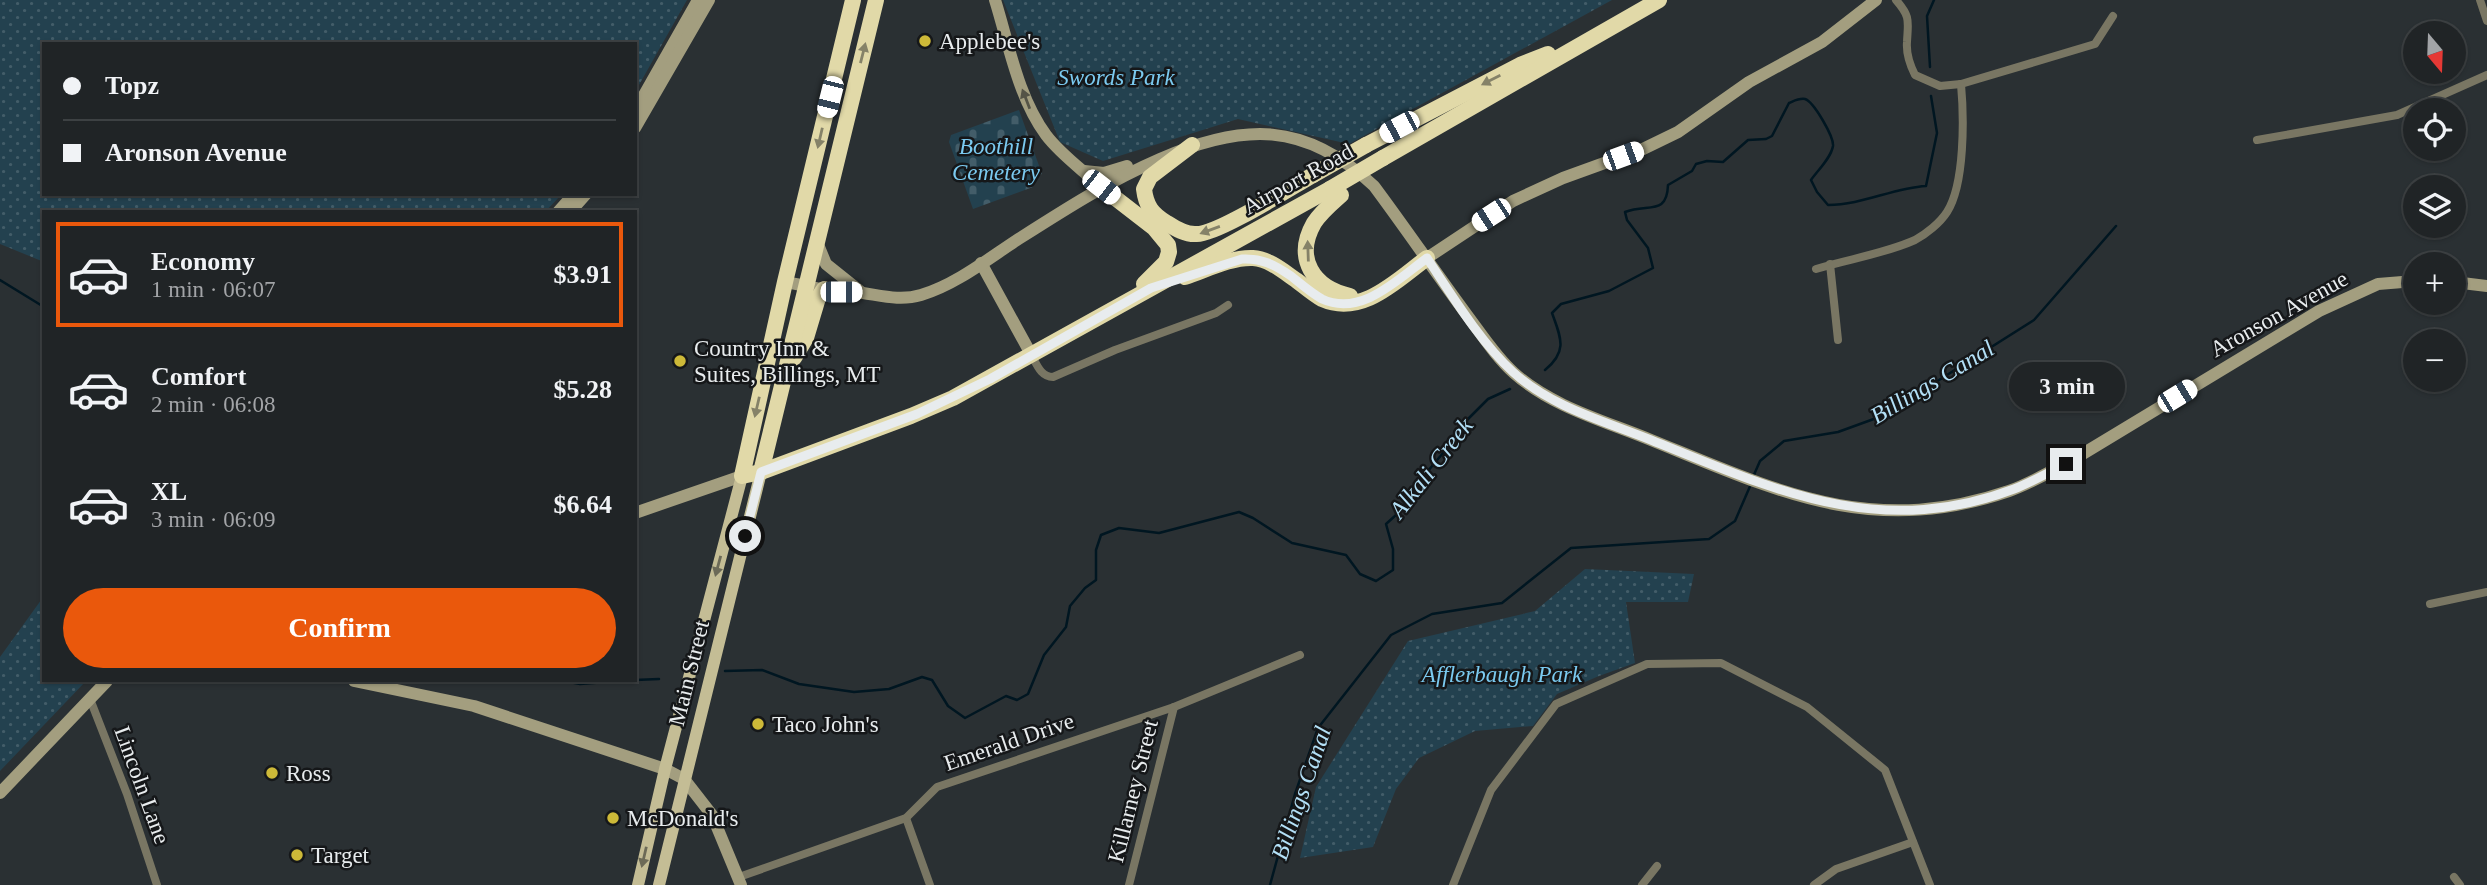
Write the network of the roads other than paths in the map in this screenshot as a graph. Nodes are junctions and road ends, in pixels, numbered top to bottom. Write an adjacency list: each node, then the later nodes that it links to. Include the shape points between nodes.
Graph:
1 (698, 0): 15 (main road)
2 (709, 0): 16 (main road)
3 (853, 0): 31 (highway, one-way to 31)
4 (876, 0): 26 (highway, one-way to 4)
5 (995, 0): 19 (main road, one-way to 5, via 1062,153 1030,110)
6 (1659, 0): 12 (highway, Airport Road)
7 (1876, 0): 27 (main road, via 1822,42 1749,82 1678,132 1513,201)
8 (1896, 0): 14 (street, via 1907,14 1914,75 1940,86)
9 (2480, 0): 11 (street)
10 (2113, 16): 14 (street, via 2095,44)
11 (2487, 21)
12 (1599, 34): 18 (highway, one-way to 18, bridge, via 1520,65 1198,235 1165,222 1148,208 1144,189 1150,177); 21 (highway, Airport Road, bridge, via 1383,158)
13 (2487, 75): 17 (street, via 2397,115)
14 (1961, 84): 29 (street, via 1961,156 1946,214 1916,239)
15 (637, 107)
16 (637, 125)
17 (2257, 140)
18 (1192, 145): 19 (main road, via 1111,172); 20 (main road, Aronson Avenue); 27 (main road, Aronson Avenue, via 1255,133 1314,145 1356,169 1374,186)
19 (1083, 170): 20 (main road)
20 (1101, 187): 28 (main road, Aronson Avenue); 41 (highway, via 1164,238 1169,252 1158,271)
21 (1336, 192): 36 (highway, Airport Road); 39 (highway, one-way to 21, via 1333,291 1316,279 1308,265 1306,246 1311,229)
22 (572, 196): 24 (main road)
23 (584, 196): 25 (main road)
24 (560, 210)
25 (572, 210)
26 (817, 242): 34 (highway); 38 (main road, Aronson Avenue, via 825,264)
27 (1427, 258): 32 (main road, Aronson Avenue, via 1491,348 1547,398 1768,486 1825,503 1886,511 1941,508 2027,484 2319,311 2378,285); 39 (highway)
28 (981, 263): 38 (main road, Aronson Avenue, via 922,295 896,299); 43 (main road)
29 (1830, 264): 30 (street); 42 (street)
30 (1816, 269)
31 (785, 282): 34 (main road, Aronson Avenue); 46 (highway, one-way to 46)
32 (2403, 282)
33 (2466, 283): 35 (main road)
34 (806, 286): 37 (main road, Aronson Avenue); 44 (highway)
35 (2487, 286)
36 (1151, 288): 39 (highway, via 1255,258 1270,262 1328,301 1353,304); 41 (highway, Airport Road)
37 (824, 289): 38 (main road, Aronson Avenue); 44 (highway, via 806,338)
38 (861, 292)
39 (1373, 295)
40 (1228, 305): 43 (street, via 1053,377 1042,373)
41 (1118, 307): 43 (highway, Airport Road)
42 (1838, 340)
43 (1032, 356): 45 (highway, Airport Road, via 911,416)
44 (786, 369): 45 (highway)
45 (761, 472): 46 (highway); 56 (main road, Main Street)
46 (741, 476): 47 (main road); 55 (main road, Main Street, one-way to 55)
47 (637, 512)
48 (2487, 592): 49 (street)
49 (2430, 604)
50 (1300, 654): 54 (street, Emerald Drive)
51 (106, 682): 53 (main road)
52 (359, 682): 55 (main road, via 474,706)
53 (90, 699): 57 (main road); 63 (street, Lincoln Lane)
54 (1174, 707): 58 (street, Emerald Drive, via 937,787); 67 (street, Killarney Street)
55 (665, 769): 56 (main road); 64 (main road, Main Street, one-way to 64)
56 (684, 779): 62 (main road, via 712,815); 65 (main road, Main Street)
57 (0, 793)
58 (905, 818): 62 (street, Emerald Drive); 66 (street)
59 (1913, 842): 68 (street, via 1885,770 1807,707 1721,663 1647,664 1556,704 1491,790); 70 (street, via 1836,869); 71 (street)
60 (1657, 866): 69 (street)
61 (2454, 877): 72 (street)
62 (740, 881)
63 (157, 885)
64 (638, 885)
65 (659, 885)
66 (930, 885)
67 (1129, 885)
68 (1453, 885)
69 (1642, 885)
70 (1814, 885)
71 (1930, 885)
72 (2460, 885)

